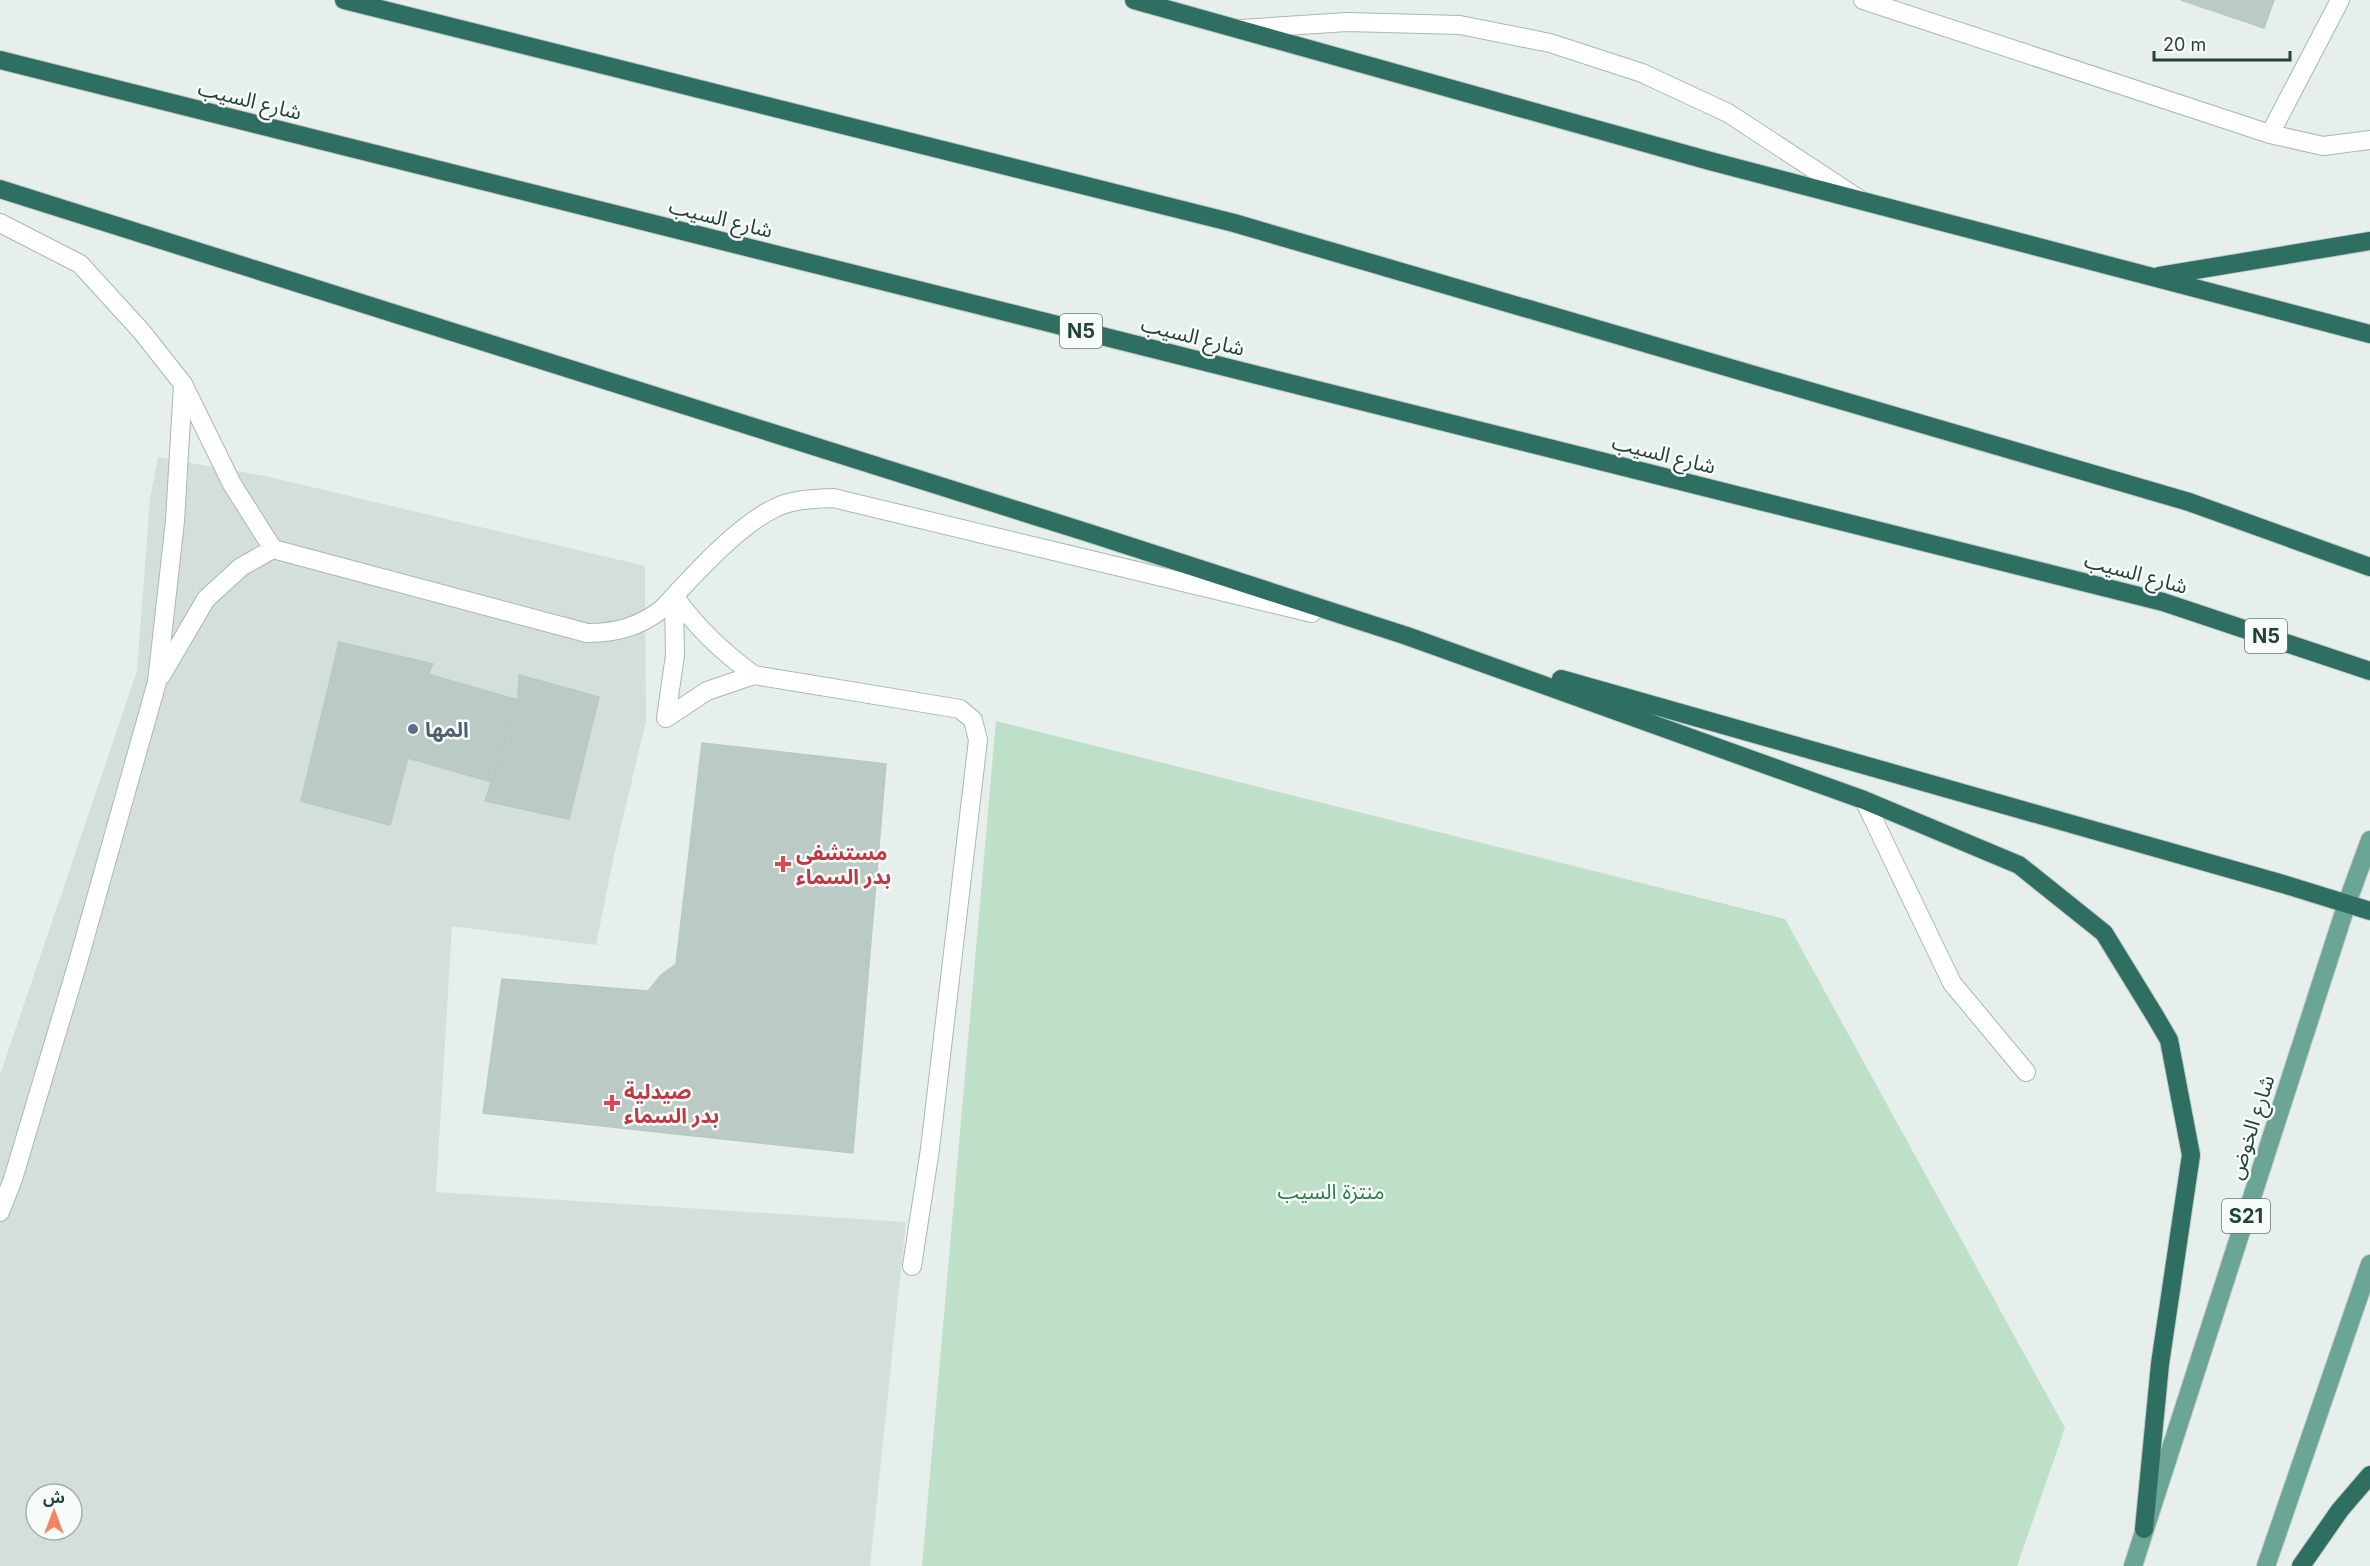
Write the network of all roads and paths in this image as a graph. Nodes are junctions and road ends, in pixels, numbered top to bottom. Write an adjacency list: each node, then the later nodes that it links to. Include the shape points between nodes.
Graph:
1 (344, 0): 17 (highway, via 1234,223 2189,502)
2 (1134, 0): 5 (highway)
3 (1863, 0): 7 (street)
4 (2340, 0): 7 (street)
5 (1238, 29): 10 (highway); 10 (street, via 1347,22 1460,25 1550,44 1642,73 1728,113)
6 (0, 60): 20 (highway, شارع السيب / N5, via 2163,602)
7 (2270, 134): 8 (street, via 2323,146)
8 (2370, 140)
9 (0, 189): 19 (highway)
10 (1863, 201): 13 (highway)
11 (0, 223): 15 (street, via 80,264)
12 (2370, 241): 13 (highway)
13 (2152, 277): 14 (highway)
14 (2370, 334)
15 (183, 384): 16 (street, via 232,484); 22 (street, via 175,521)
16 (273, 549): 18 (street, via 587,633 632,627 648,620); 22 (street, via 241,567 206,599)
17 (2370, 567)
18 (674, 596): 19 (street, via 752,520 777,507 833,498); 21 (street, via 709,639); 21 (street, via 675,655 666,718 707,691)
19 (1407, 636): 23 (highway); 25 (highway)
20 (2370, 671)
21 (754, 675): 30 (street, via 960,709 973,720 978,740 930,1149)
22 (157, 682): 28 (street, via 13,1179)
23 (1863, 800): 27 (street, via 1952,983); 32 (highway, via 2019,865 2104,933 2169,1040 2191,1155 2160,1364)
24 (2370, 840): 25 (main road, شارع الخوض / S21)
25 (2347, 903): 26 (highway); 32 (main road, شارع الخوض / S21)
26 (2370, 911)
27 (2026, 1072)
28 (0, 1212)
29 (2370, 1264): 34 (main road)
30 (912, 1266)
31 (2370, 1474): 35 (highway)
32 (2144, 1529): 33 (main road, شارع الخوض / S21)
33 (2133, 1566)
34 (2266, 1566)
35 (2301, 1566)

